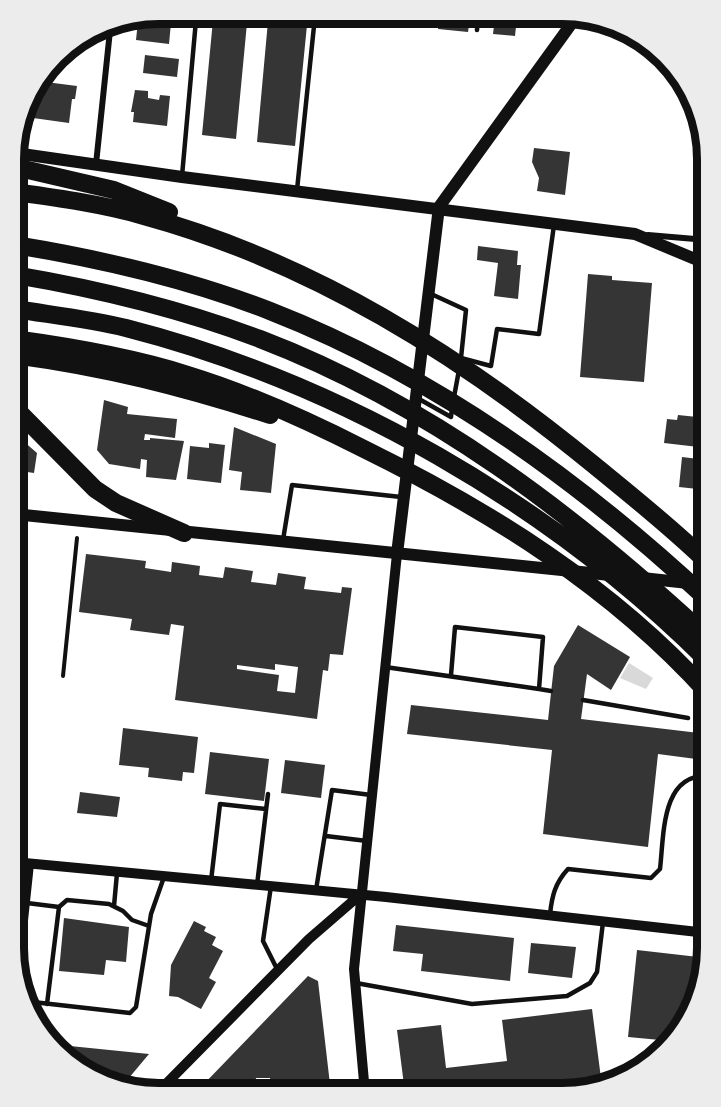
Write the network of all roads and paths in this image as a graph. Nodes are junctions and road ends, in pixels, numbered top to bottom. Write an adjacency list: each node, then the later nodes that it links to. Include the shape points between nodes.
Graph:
1 (195, 24): 10 (lane)
2 (477, 24): 5 (lane)
3 (571, 24): 13 (main road)
4 (314, 26): 11 (lane)
5 (477, 30)
6 (110, 33): 8 (street)
7 (24, 154): 8 (main road)
8 (96, 164): 10 (main road)
9 (24, 169): 19 (highway, via 114,190)
10 (182, 177): 11 (main road)
11 (297, 192): 13 (main road)
12 (24, 193): 19 (highway, via 145,216)
13 (439, 207): 14 (main road); 21 (main road)
14 (554, 223): 15 (main road); 25 (lane, via 539,334 497,329 491,366)
15 (635, 234): 16 (street); 18 (main road)
16 (697, 239)
17 (24, 247): 37 (highway, via 213,291 269,310 389,366 458,404 517,443 626,528)
18 (697, 260)
19 (288, 267): 35 (highway, via 398,325 470,370 557,435)
20 (24, 276): 38 (highway, via 162,307 261,339 327,367 452,435 513,476 587,532)
21 (428, 292): 25 (lane, via 466,310); 26 (main road)
22 (24, 310): 39 (highway, via 92,321 226,358 311,393 433,454 508,498 587,555)
23 (24, 341): 28 (highway, via 119,357 186,374 279,408)
24 (24, 356): 28 (highway, via 97,367 190,389 289,422)
25 (461, 358): 26 (lane, via 451,417)
26 (415, 398): 29 (main road)
27 (24, 417): 31 (highway, via 95,489 116,503)
28 (395, 464): 43 (highway, via 470,504 540,549 622,613)
29 (404, 497): 33 (lane, via 292,485); 34 (main road)
30 (24, 515): 31 (main road)
31 (184, 533): 33 (main road)
32 (77, 538): 42 (path)
33 (282, 542): 34 (main road)
34 (397, 554): 36 (main road); 40 (street)
35 (697, 554)
36 (697, 584)
37 (697, 590)
38 (697, 628)
39 (697, 651)
40 (385, 667): 41 (lane); 50 (street)
41 (451, 675): 44 (lane); 44 (lane, via 455,627 543,637)
42 (63, 676)
43 (697, 683)
44 (539, 689): 45 (lane)
45 (551, 691)
46 (583, 700): 47 (lane)
47 (688, 718)
48 (697, 776): 66 (lane, via 680,785 670,800 656,875 651,878 568,869 555,886)
49 (268, 794): 51 (lane)
50 (372, 795): 52 (lane, via 332,790); 53 (street)
51 (266, 808): 58 (lane, via 220,804); 59 (lane)
52 (326, 836): 53 (lane); 61 (lane)
53 (367, 841): 62 (street)
54 (24, 863): 55 (street)
55 (31, 864): 56 (street); 63 (street)
56 (117, 872): 57 (street); 64 (lane)
57 (164, 876): 58 (street); 68 (lane)
58 (211, 880): 59 (street)
59 (257, 885): 60 (street)
60 (271, 886): 61 (street); 71 (lane, via 263,941)
61 (316, 890): 62 (street)
62 (361, 894): 66 (street); 71 (street); 72 (street)
63 (27, 903): 65 (lane); 69 (street)
64 (114, 906): 65 (lane, via 67,900); 68 (lane, via 132,920)
65 (59, 907): 74 (lane)
66 (550, 914): 67 (street)
67 (603, 922): 70 (street); 72 (lane, via 597,972 590,983 567,996 472,1004)
68 (149, 926): 74 (lane, via 136,1007 130,1013)
69 (24, 931)
70 (697, 932)
71 (279, 970): 75 (street)
72 (355, 982): 76 (street)
73 (35, 1002): 74 (lane)
74 (47, 1004)
75 (167, 1083)
76 (364, 1083)

